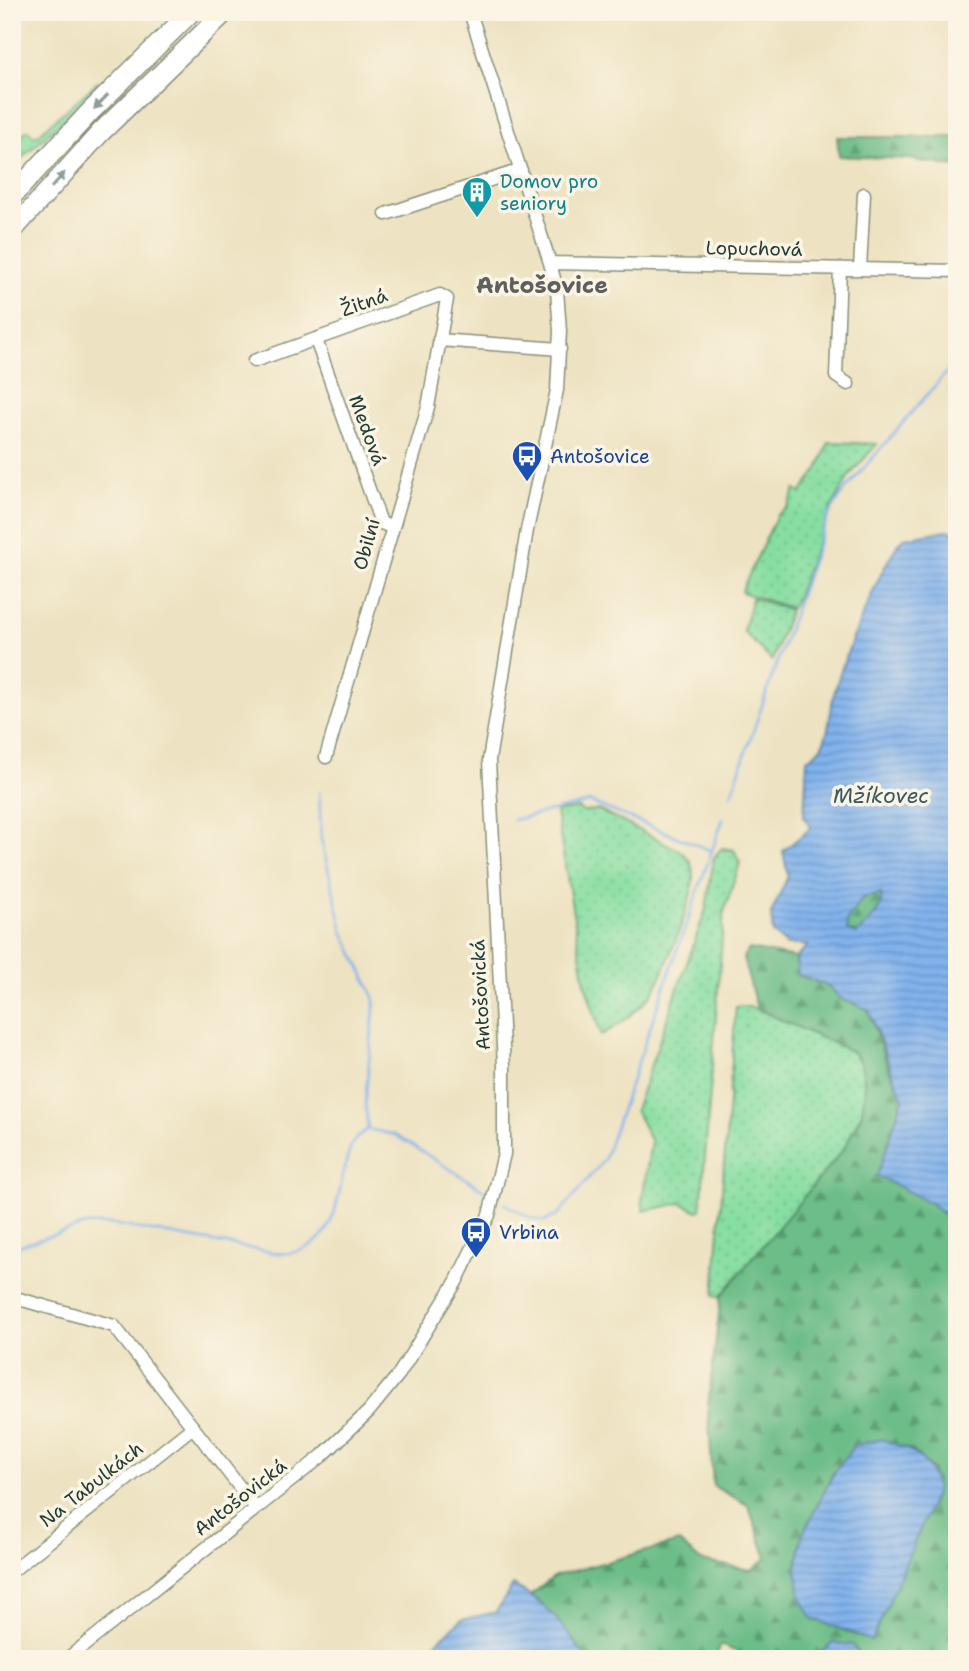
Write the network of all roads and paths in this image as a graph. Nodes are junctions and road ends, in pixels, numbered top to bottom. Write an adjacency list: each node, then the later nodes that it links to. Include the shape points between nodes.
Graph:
1 (191, 12): 6 (highway, one-way to 6)
2 (225, 12): 8 (highway, one-way to 2, via 101,132)
3 (470, 12): 4 (street, Antošovická)
4 (520, 166): 7 (street); 9 (street, Antošovická)
5 (864, 194): 11 (street)
6 (12, 196)
7 (386, 214)
8 (12, 231)
9 (550, 263): 10 (street, Lopuchová); 15 (street, Antošovická, via 559,306)
10 (840, 269): 11 (street, Lopuchová); 17 (street, via 836,376)
11 (860, 270): 12 (street, Lopuchová)
12 (957, 271)
13 (316, 340): 14 (street, Žitná, via 440,295 447,299); 16 (street, Žitná); 18 (street, Medová, via 382,523)
14 (439, 340): 15 (street); 18 (street, Obilní, via 428,407)
15 (560, 349): 22 (street, Antošovická, via 552,422 527,530 489,760 504,1067 501,1175 489,1215 456,1282 399,1374 322,1456)
16 (254, 361)
17 (848, 384)
18 (391, 527): 19 (street, Obilní)
19 (326, 757)
20 (19, 1298): 21 (street, via 114,1326)
21 (193, 1427): 22 (street); 23 (street, Na Tabulkách)
22 (256, 1508): 24 (street, Antošovická)
23 (12, 1571)
24 (67, 1659)

